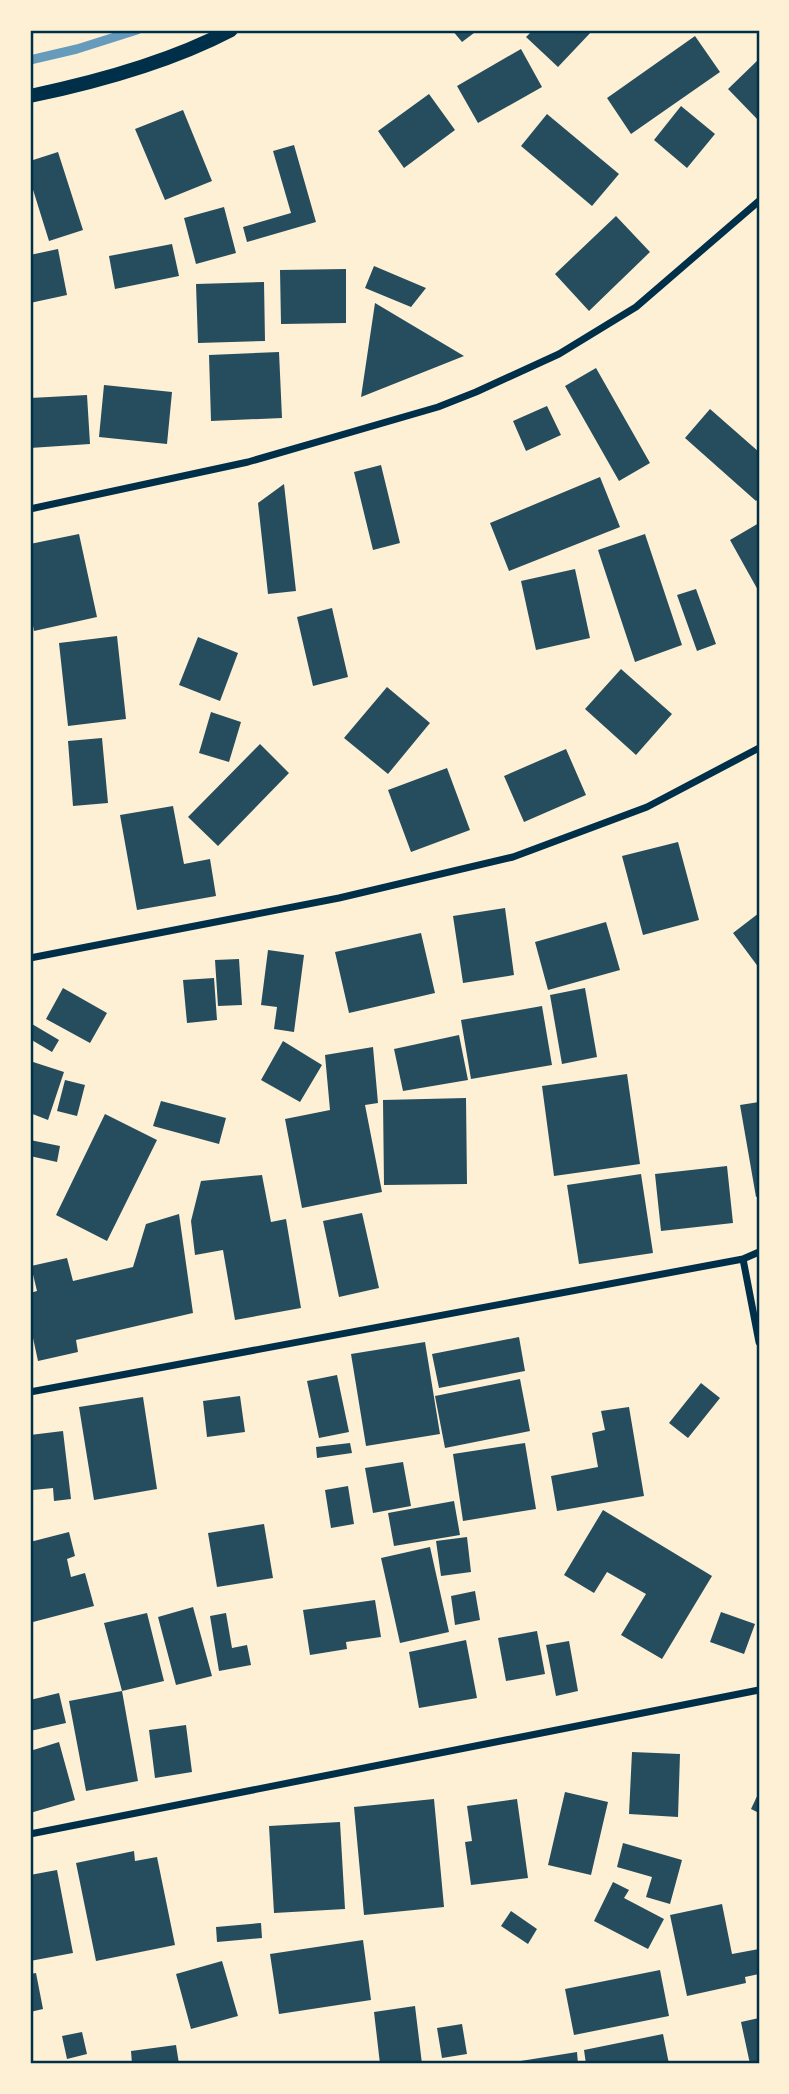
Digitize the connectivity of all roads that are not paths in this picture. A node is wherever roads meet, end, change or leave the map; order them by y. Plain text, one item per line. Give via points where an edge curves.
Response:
1 (231, 30) edge
2 (30, 96) edge
3 (759, 201) edge
4 (30, 509) edge
5 (759, 748) edge
6 (30, 958) edge
7 (759, 1252) edge
8 (743, 1258) junction
9 (759, 1342) edge
10 (30, 1392) edge
11 (759, 1690) edge
12 (30, 1835) edge

1 - 2 main road via 121,72
3 - 4 street via 636,307 559,354 438,407 248,461
5 - 6 street via 647,807 513,857 339,898
7 - 8 street
8 - 9 street
8 - 10 street
11 - 12 street

